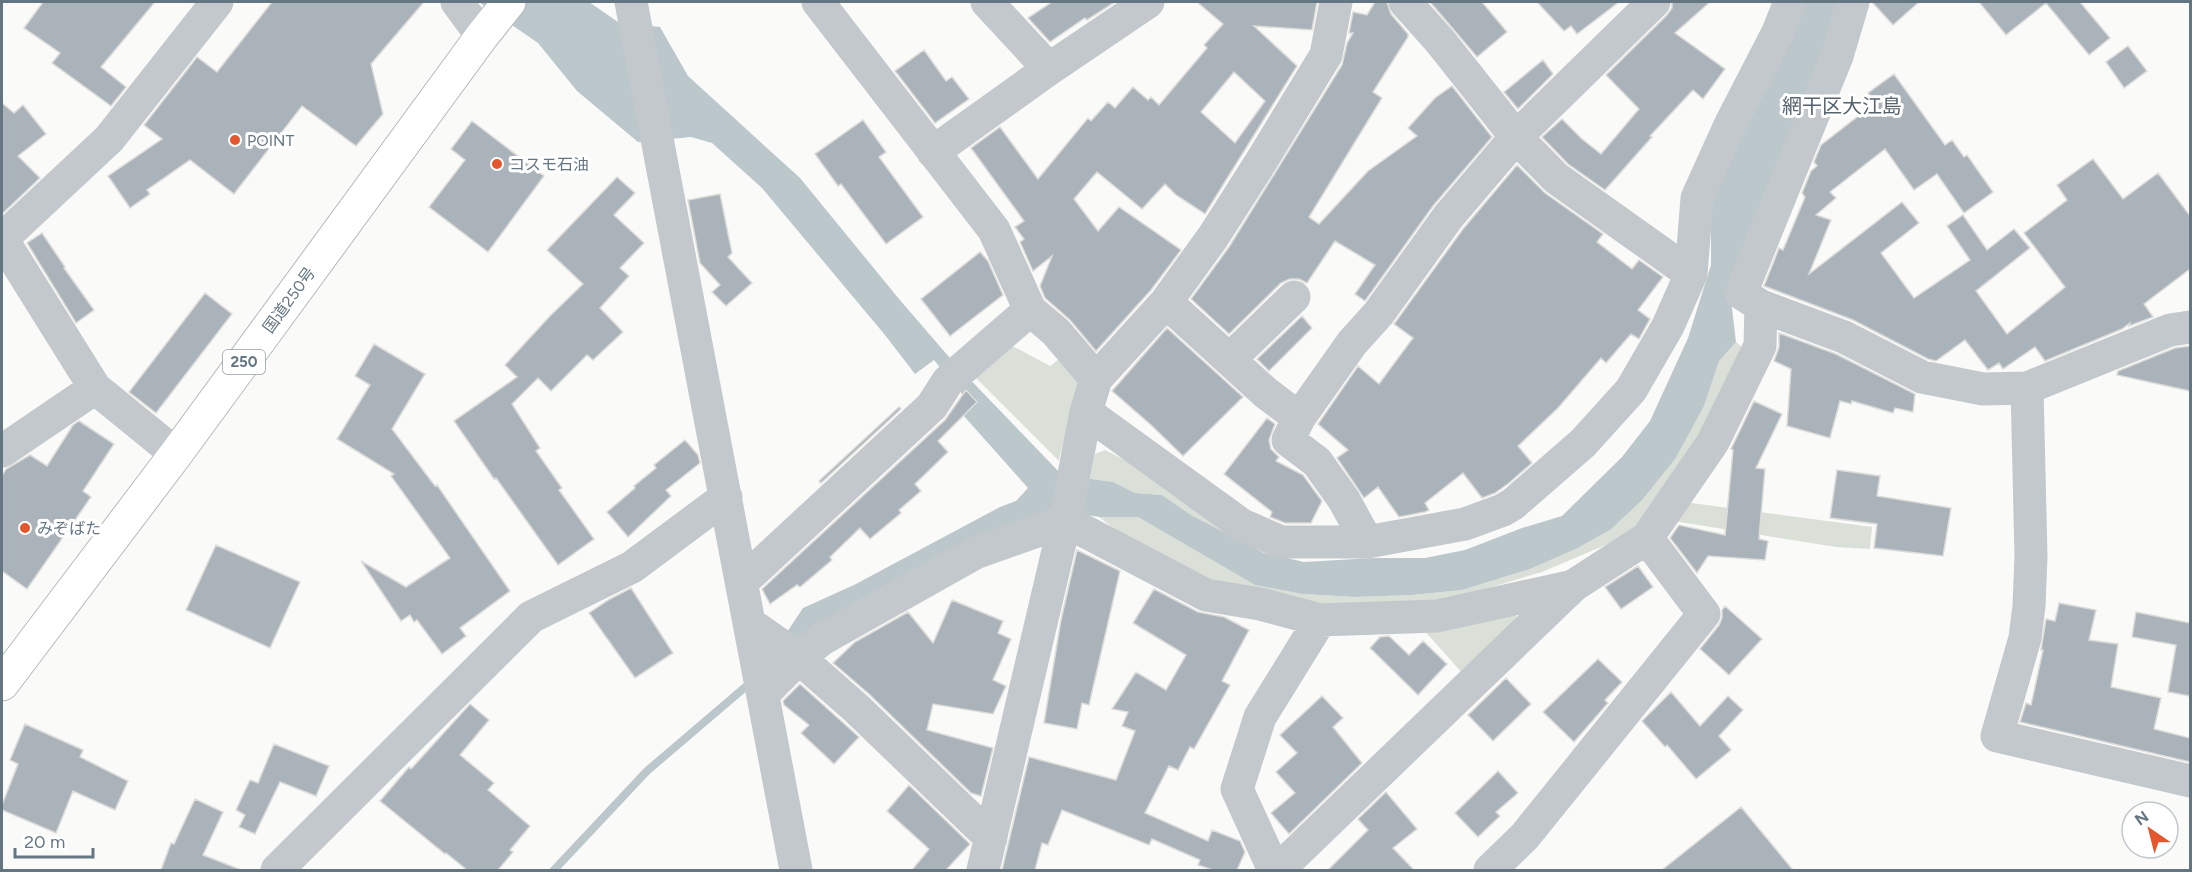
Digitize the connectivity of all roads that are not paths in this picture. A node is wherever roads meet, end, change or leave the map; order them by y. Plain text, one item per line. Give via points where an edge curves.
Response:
1 (217, 2) edge
2 (457, 2) edge
3 (510, 2) edge
4 (818, 2) edge
5 (987, 2) edge
6 (1148, 2) edge
7 (1336, 2) edge
8 (1405, 2) edge
9 (1654, 2) edge
10 (1790, 2) edge
11 (1853, 2) edge
12 (632, 9) edge
13 (482, 36) junction
14 (1049, 69) junction
15 (1516, 137) junction
16 (933, 152) junction
17 (2, 239) edge
18 (1691, 274) junction
19 (1294, 297) dead end
20 (1166, 302) junction
21 (1761, 306) junction
22 (1030, 310) junction
23 (2190, 327) edge
24 (1230, 359) junction
25 (1096, 379) junction
26 (95, 388) junction
27 (2027, 388) junction
28 (1086, 412) junction
29 (1299, 418) junction
30 (2, 452) edge
31 (176, 454) junction
32 (726, 497) junction
33 (1065, 521) junction
34 (1647, 538) junction
35 (1367, 542) junction
36 (742, 582) junction
37 (1573, 586) junction
38 (1320, 620) junction
39 (770, 643) junction
40 (2, 684) edge
41 (2190, 781) edge
42 (991, 838) junction
43 (277, 870) edge
44 (796, 870) edge
45 (983, 870) edge
46 (1276, 870) edge
47 (1490, 870) edge

1 - 17 street via 109,139
2 - 13 street
3 - 13 highway, 国道250号 / 250
4 - 16 street
5 - 14 street
6 - 14 street
7 - 20 street via 1326,55 1212,237
8 - 15 street
9 - 15 street
10 - 18 street via 1697,198
11 - 21 street via 1837,56 1741,293
12 - 32 street
13 - 31 highway, 国道250号 / 250
14 - 16 street
15 - 18 street via 1556,178
15 - 29 street via 1448,217
16 - 22 street via 994,230
17 - 26 street
18 - 35 street via 1668,326 1631,390 1583,443 1513,504 1465,524
19 - 24 street
20 - 24 street
20 - 25 street
21 - 27 street via 1844,337 1922,377 1983,389
21 - 34 street via 1760,346 1713,442
22 - 25 street via 1056,332
22 - 36 street via 956,374 932,406
23 - 27 street via 2170,330
24 - 29 street
25 - 28 street
26 - 30 street
26 - 31 street
27 - 41 street via 2029,606 2025,638 1997,736
28 - 33 street
28 - 35 street via 1242,525 1281,542
29 - 35 street via 1288,440 1317,462
31 - 40 highway, 国道250号 / 250
32 - 36 street
32 - 43 street via 633,567 531,617
33 - 38 street via 1206,596 1260,604
33 - 39 street via 975,553 822,639
33 - 42 street
34 - 37 street
34 - 47 street via 1704,614 1525,836
36 - 39 street
37 - 38 street via 1437,616
37 - 46 street
38 - 46 street via 1260,717 1237,789
39 - 42 street via 856,708
39 - 44 street via 763,694
42 - 45 street

